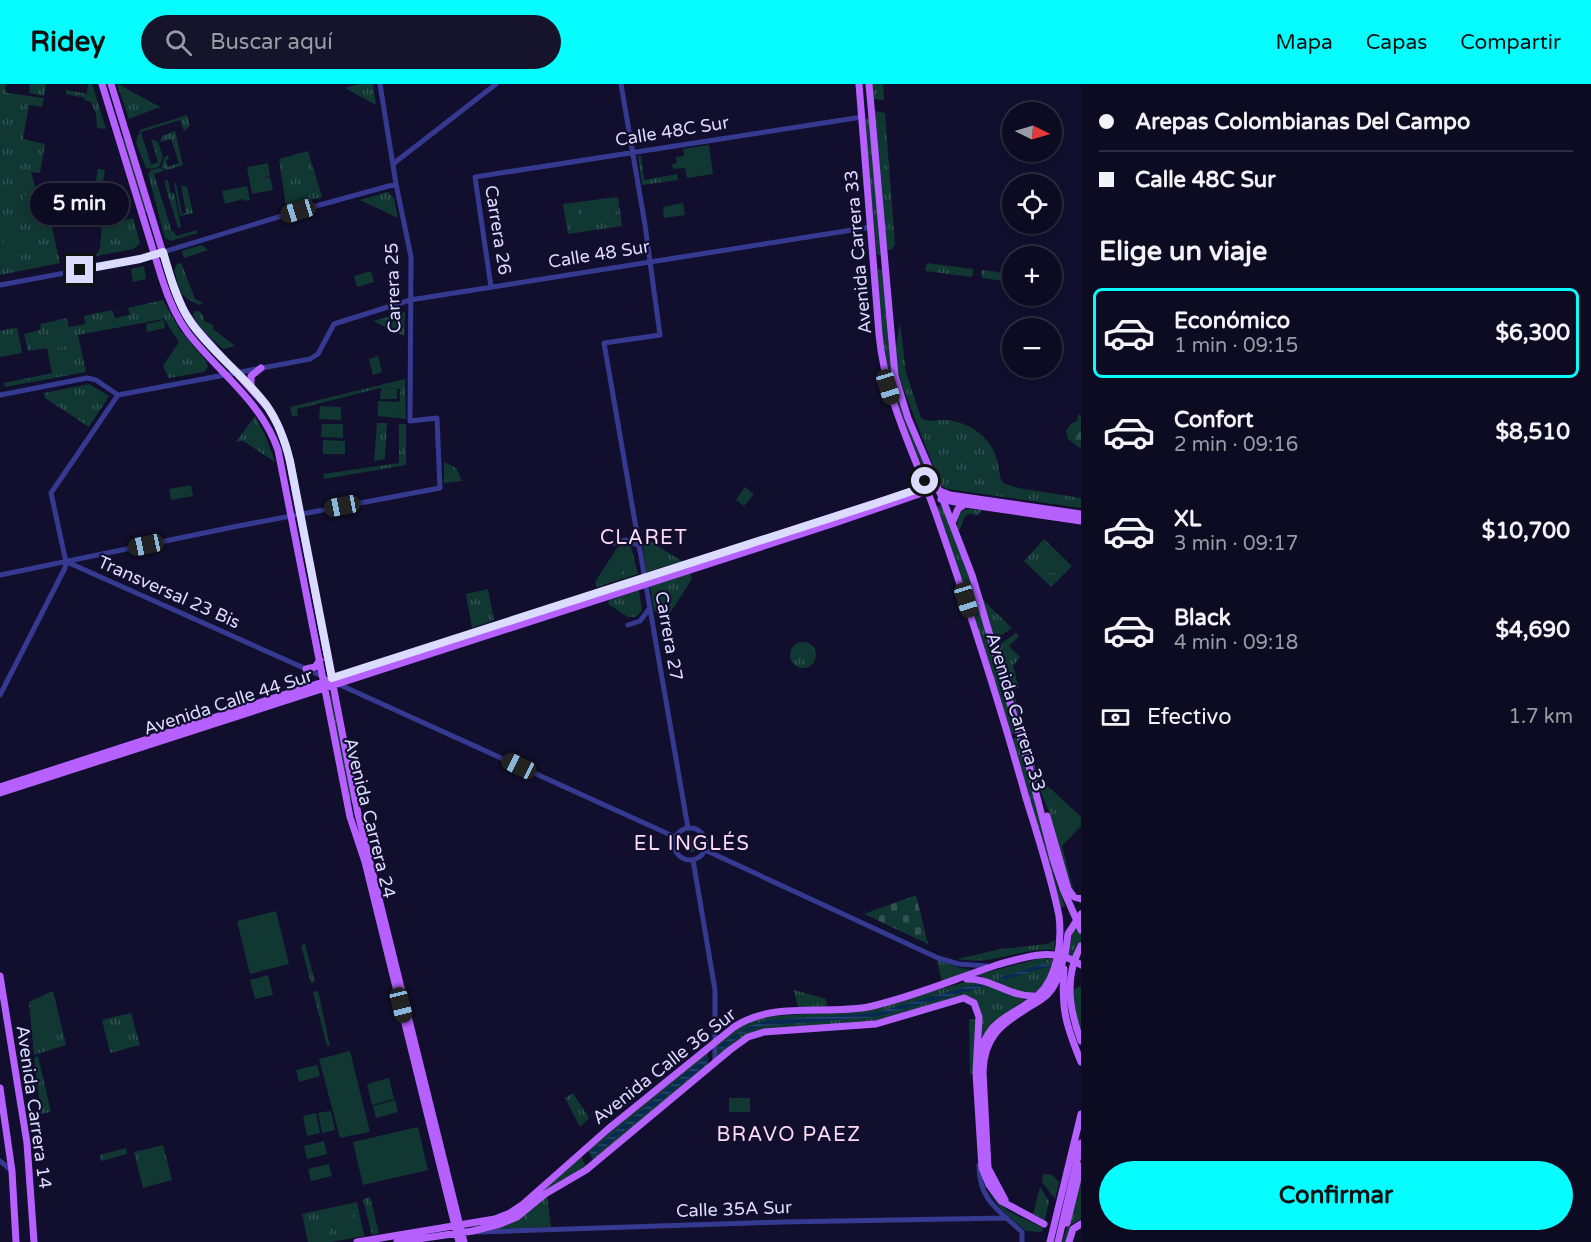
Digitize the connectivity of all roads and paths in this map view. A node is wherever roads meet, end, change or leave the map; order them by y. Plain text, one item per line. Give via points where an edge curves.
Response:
1 (102, 84) edge
2 (111, 84) edge
3 (380, 84) edge
4 (496, 84) edge
5 (621, 84) edge
6 (859, 84) edge
7 (869, 84) edge
8 (871, 108) junction
9 (862, 117) junction
10 (632, 153) junction
11 (393, 164) junction
12 (475, 177) joint
13 (396, 184) junction
14 (871, 227) junction
15 (163, 252) junction
16 (154, 255) junction
17 (650, 261) junction
18 (0, 285) edge
19 (491, 287) junction
20 (410, 300) junction
21 (261, 368) junction
22 (236, 373) junction
23 (226, 374) junction
24 (251, 388) junction
25 (0, 395) edge
26 (118, 395) junction
27 (928, 488) junction
28 (942, 496) junction
29 (965, 504) junction
30 (301, 514) junction
31 (1081, 514) edge
32 (292, 516) junction
33 (1081, 521) edge
34 (952, 524) junction
35 (614, 543) dead end
36 (638, 545) junction
37 (66, 562) junction
38 (0, 575) edge
39 (645, 581) junction
40 (649, 608) junction
41 (628, 625) dead end
42 (320, 660) junction
43 (306, 669) junction
44 (329, 681) junction
45 (0, 694) edge
46 (0, 786) edge
47 (1035, 789) junction
48 (0, 793) edge
49 (688, 828) junction
50 (675, 837) junction
51 (705, 850) junction
52 (693, 860) junction
53 (1081, 899) edge
54 (1081, 914) edge
55 (1081, 930) edge
56 (1081, 946) edge
57 (1065, 950) junction
58 (997, 965) junction
59 (1081, 965) edge
60 (0, 976) edge
61 (958, 980) junction
62 (1036, 996) junction
63 (1081, 1041) edge
64 (715, 1045) junction
65 (715, 1060) junction
66 (977, 1060) junction
67 (1081, 1062) edge
68 (0, 1088) edge
69 (1081, 1114) edge
70 (1081, 1143) edge
71 (980, 1152) junction
72 (0, 1161) edge
73 (1081, 1166) edge
74 (12, 1171) junction
75 (1012, 1207) junction
76 (1007, 1218) junction
77 (1044, 1224) dead end
78 (1081, 1224) edge
79 (458, 1229) junction
80 (1073, 1241) edge
81 (17, 1242) edge
82 (34, 1242) edge
83 (357, 1242) edge
84 (397, 1242) edge
85 (459, 1242) edge
86 (464, 1242) edge
87 (1022, 1242) edge
88 (1050, 1242) edge
89 (1059, 1242) edge

1 - 16 main road, Avenida Carrera 24
2 - 15 main road, Avenida Carrera 24
3 - 11 street, Carrera 25
4 - 11 street
5 - 10 street
6 - 9 main road, Avenida Carrera 33
7 - 8 main road, Avenida Carrera 33
8 - 9 main road
8 - 28 main road, Avenida Carrera 33 via 895,376
9 - 10 street, Calle 48C Sur
9 - 14 main road, Avenida Carrera 33
10 - 12 street, Calle 48C Sur
10 - 17 street
11 - 13 street, Carrera 25
12 - 19 street, Carrera 26
13 - 15 street
13 - 20 street, Carrera 25 via 411,257
14 - 17 street, Calle 48 Sur
14 - 27 main road, Avenida Carrera 33 via 885,375 905,438
15 - 16 street
15 - 22 main road, Avenida Carrera 24 via 186,315
16 - 18 street
16 - 23 main road, Avenida Carrera 24 via 179,319
17 - 19 street, Calle 48 Sur
17 - 36 street, Carrera 27 via 660,335 604,343
19 - 20 street, Calle 48 Sur
20 - 21 street, Calle 48 Sur via 334,324 317,356
20 - 30 street, Carrera 25 via 410,421 437,418 440,488
21 - 22 street
21 - 24 main road via 251,376
22 - 23 street
22 - 24 main road, Avenida Carrera 24
23 - 26 street
23 - 32 main road, Avenida Carrera 24 via 253,403 272,435
24 - 30 main road, Avenida Carrera 24 via 267,407 283,437
25 - 26 street via 87,378
26 - 37 street via 51,493
27 - 28 main road
27 - 39 main road, Avenida Calle 44 Sur
27 - 62 main road, Avenida Carrera 33 via 1005,725 1058,910 1060,929 1055,963 1048,982
28 - 29 main road
28 - 31 main road
28 - 34 main road, Avenida Carrera 33
29 - 33 main road
29 - 34 main road via 958,509
30 - 32 street
30 - 44 main road, Avenida Carrera 24
32 - 37 street
32 - 42 main road, Avenida Carrera 24
34 - 47 main road, Avenida Carrera 33 via 972,575
35 - 36 street via 626,540
36 - 39 street, Carrera 27
37 - 38 street
37 - 43 street, Transversal 23 Bis
37 - 45 street
39 - 40 street, Carrera 27
39 - 44 main road, Avenida Calle 44 Sur
40 - 41 street via 640,621
40 - 49 street, Carrera 27
42 - 43 main road
42 - 44 main road, Avenida Carrera 24
43 - 44 street, Transversal 23 Bis
44 - 46 main road, Avenida Calle 44 Sur
44 - 48 main road, Avenida Calle 44 Sur
44 - 50 street, Transversal 23 Bis
44 - 79 main road, Avenida Carrera 24 via 350,818 365,862
47 - 53 main road via 1068,889
47 - 55 main road, Avenida Carrera 33, bridge via 1053,859
49 - 50 street
49 - 51 street via 702,833
50 - 52 street via 676,853 685,860
51 - 52 street
51 - 58 street via 948,962
52 - 64 street via 715,990
54 - 57 main road via 1070,929
56 - 63 main road via 1071,972 1070,995
57 - 67 main road via 1063,1006
57 - 75 main road via 1058,979 1049,993 999,1029 986,1049 983,1072 988,1168 1001,1195
58 - 59 main road, Avenida Calle 36 Sur, bridge via 1045,954
58 - 61 main road, Avenida Calle 36 Sur
60 - 82 main road, Avenida Carrera 14 via 27,1143
61 - 62 main road via 985,981 1020,995
61 - 64 main road, Avenida Calle 36 Sur via 863,1008 763,1014 740,1022
62 - 66 main road via 993,1026
64 - 65 street
64 - 79 main road, Avenida Calle 36 Sur via 608,1129 518,1209
65 - 66 main road, Avenida Calle 36 Sur via 758,1033 869,1025 967,998 978,1013
65 - 79 main road, Avenida Calle 36 Sur via 579,1175 545,1194 522,1213 508,1221
66 - 71 main road
68 - 74 main road, Avenida Carrera 14
69 - 88 main road
70 - 89 main road
71 - 75 main road via 989,1185 1001,1201
71 - 76 street via 982,1189
72 - 74 street
73 - 89 main road
74 - 81 main road, Avenida Carrera 14
75 - 77 main road
76 - 79 street, Calle 35A Sur
76 - 87 street via 1022,1232
78 - 80 main road via 1073,1229
79 - 83 main road, Avenida Calle 36 Sur
79 - 84 main road, Avenida Calle 36 Sur
79 - 85 main road, Avenida Carrera 24
79 - 86 main road, Avenida Carrera 24

